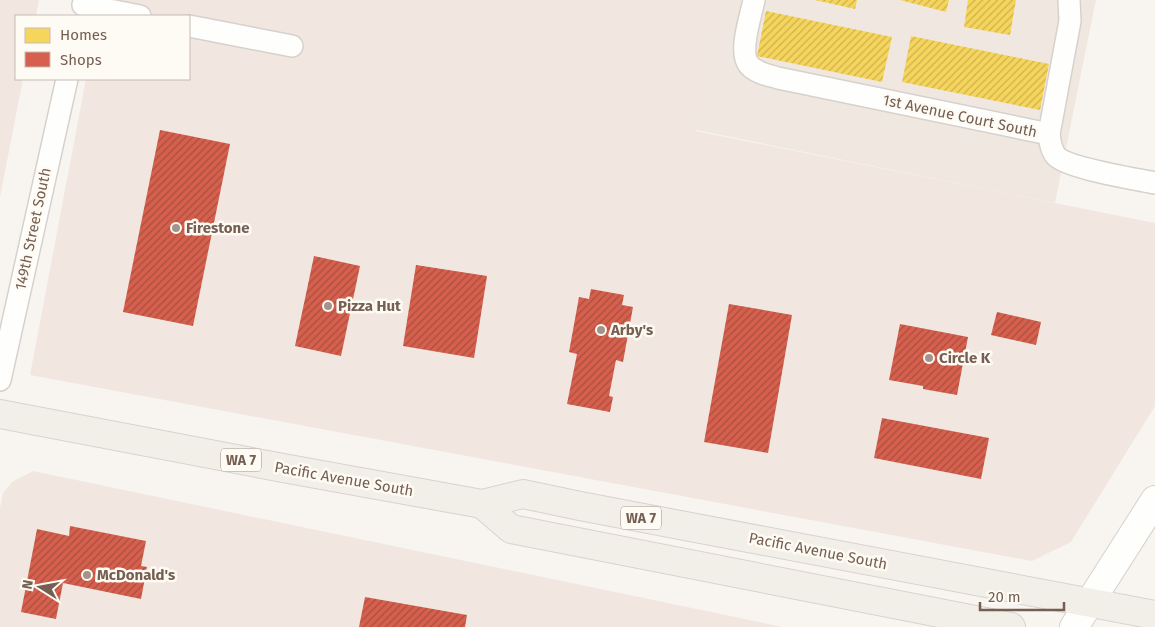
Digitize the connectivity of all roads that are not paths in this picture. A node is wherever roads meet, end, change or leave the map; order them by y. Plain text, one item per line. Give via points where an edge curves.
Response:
1 (754, 0) edge
2 (1068, 0) edge
3 (82, 7) edge
4 (134, 15) edge
5 (190, 26) edge
6 (292, 46) dead end
7 (66, 80) edge
8 (1049, 134) junction
9 (1155, 183) edge
10 (0, 380) edge
11 (0, 414) edge
12 (1155, 500) edge
13 (482, 504) junction
14 (1089, 603) junction
15 (1155, 615) edge
16 (1011, 627) edge
17 (1074, 627) edge

1 - 8 street, 1st Avenue Court South via 744,54 749,65 759,72
2 - 8 street via 1070,21
3 - 4 street
5 - 6 street
7 - 10 street, 149th Street South
8 - 9 street, 1st Avenue Court South via 1057,157 1070,164
11 - 13 main road, Pacific Avenue South / WA 7
12 - 14 main road
13 - 14 main road, Pacific Avenue South / WA 7 via 523,494
13 - 16 main road, WA 7 via 511,529
14 - 15 main road, Pacific Avenue South / WA 7
14 - 17 main road

